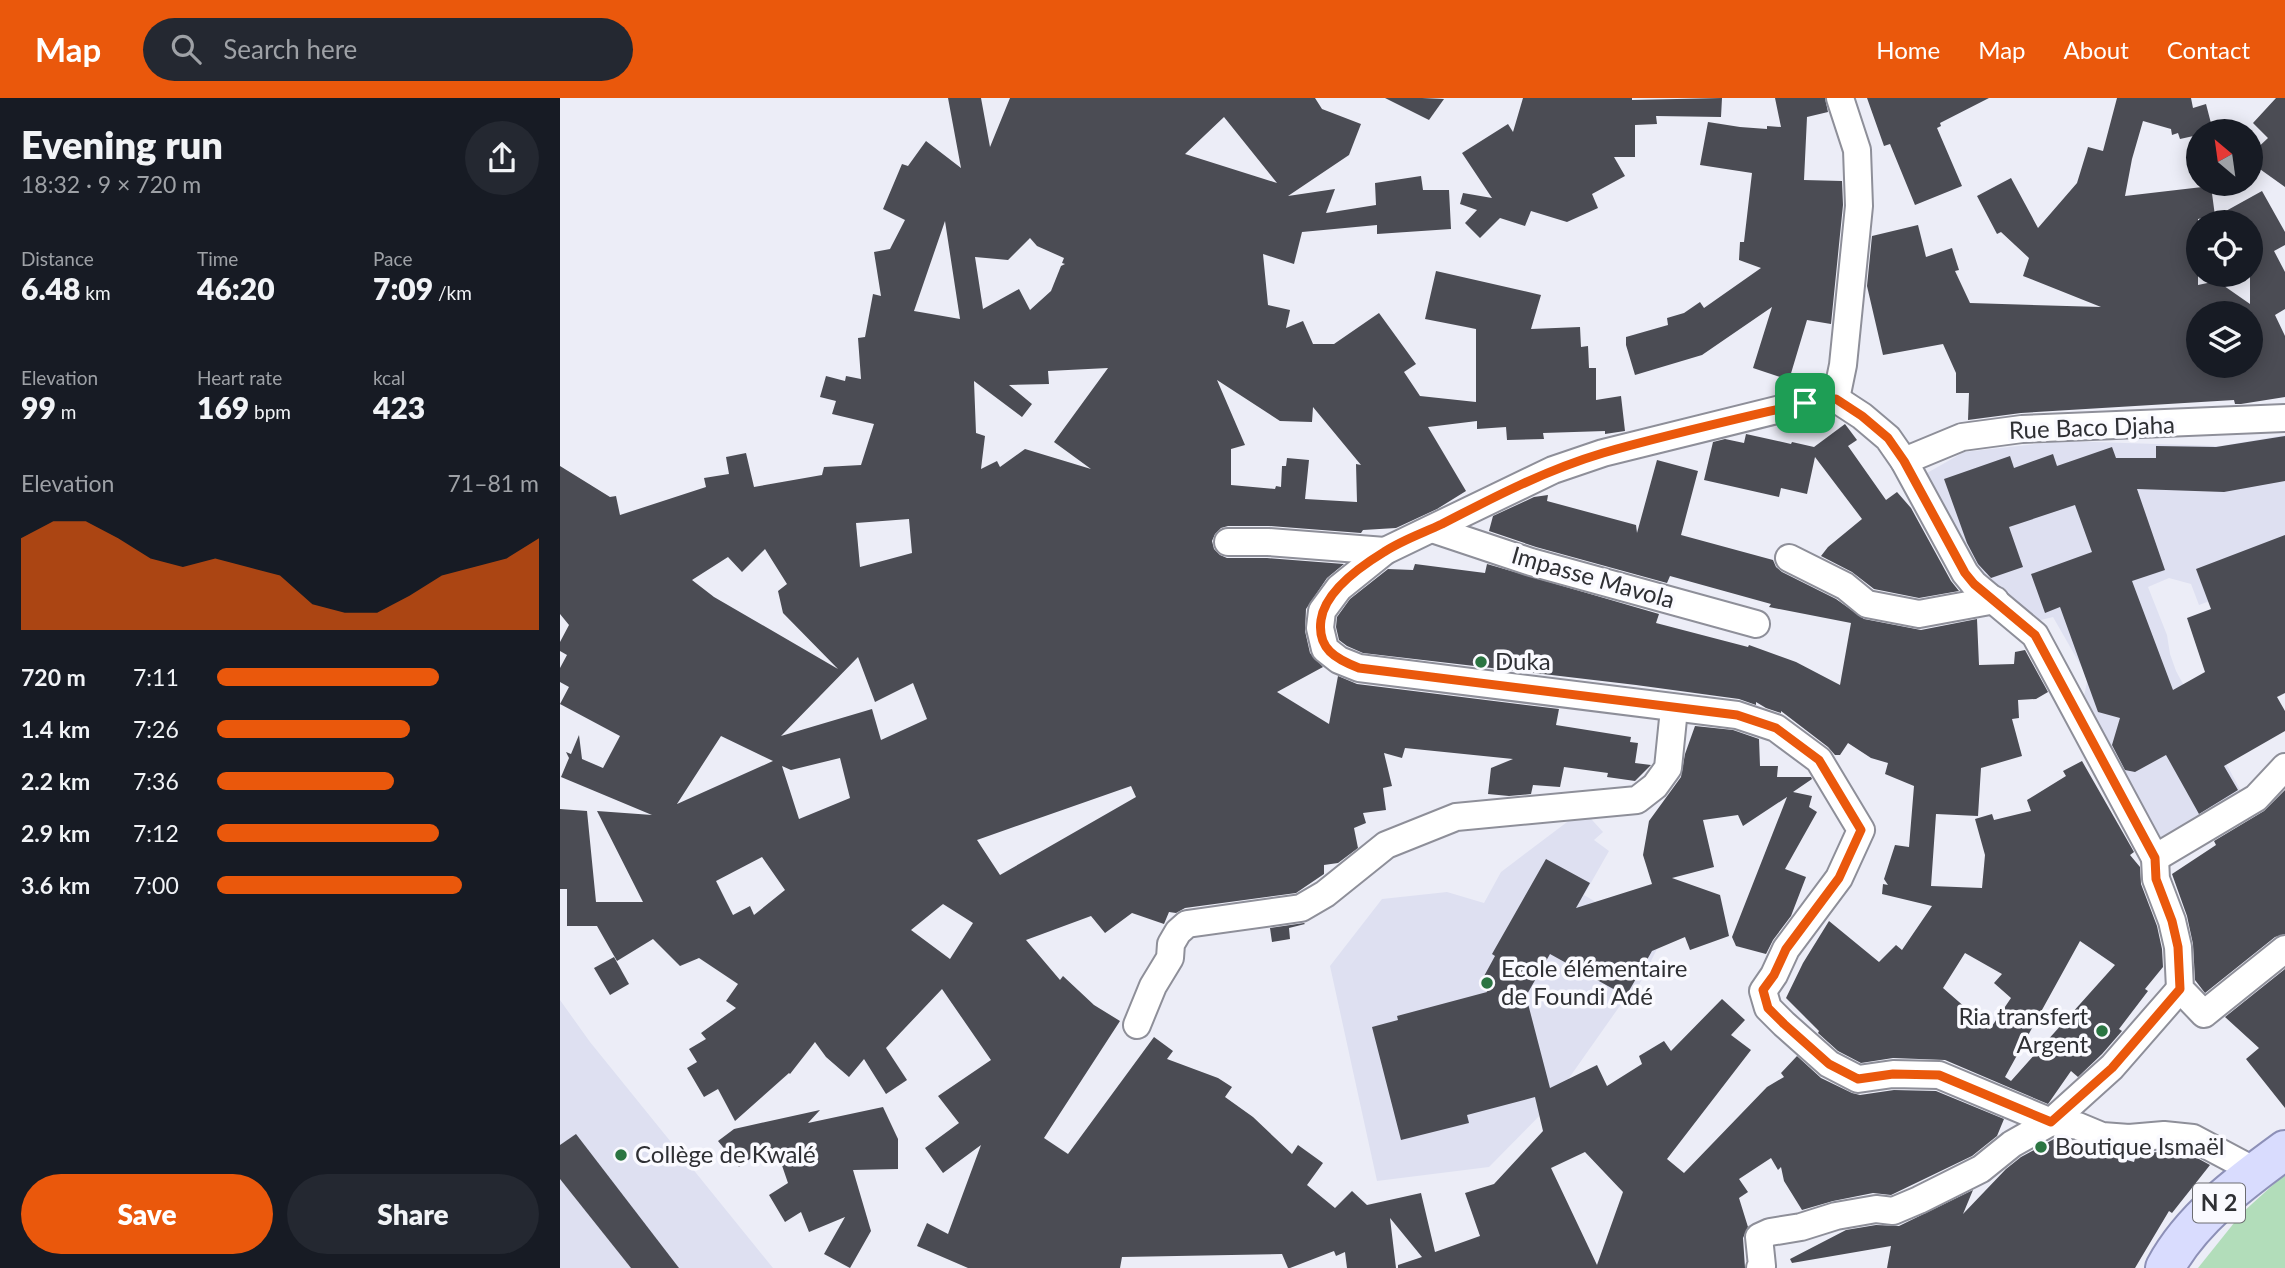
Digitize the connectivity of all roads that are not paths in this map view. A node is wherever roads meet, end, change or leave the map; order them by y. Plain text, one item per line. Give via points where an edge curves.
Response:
1 (1839, 98) edge
2 (1836, 399) junction
3 (2285, 418) edge
4 (1904, 461) junction
5 (1432, 528) junction
6 (1228, 542) dead end
7 (1385, 551) junction
8 (1789, 558) dead end
9 (1995, 600) junction
10 (1756, 624) dead end
11 (1674, 709) junction
12 (2285, 767) edge
13 (2155, 858) junction
14 (2285, 949) edge
15 (2180, 989) junction
16 (1137, 1025) dead end
17 (2051, 1122) junction
18 (2270, 1161) edge
19 (1760, 1268) edge
20 (2165, 1268) edge

1 - 2 street via 1857,150 1859,206
2 - 4 street via 1888,438
2 - 5 street via 1602,453 1526,482
3 - 4 street, Rue Baco Djaha via 2000,432 1962,437
4 - 9 street via 1965,573
5 - 7 street
5 - 10 street, Impasse Mavola via 1531,562
6 - 7 street
7 - 11 street via 1339,588 1322,611 1325,649 1339,660 1359,668
8 - 9 street via 1845,586 1867,604 1919,614
9 - 13 street via 2035,635
11 - 16 street via 1668,768 1637,800 1456,817 1386,845 1301,908 1187,924 1171,944 1170,958
11 - 17 street via 1737,715 1776,728 1819,760 1861,830 1839,878 1786,949 1763,990 1768,1008 1829,1064 1858,1079 1939,1075
12 - 13 street via 2256,798
13 - 15 street via 2156,879 2178,947
14 - 15 street via 2204,1014
15 - 17 street via 2112,1068
17 - 18 street via 2102,1136 2193,1138
17 - 19 street via 1981,1169 1919,1200 1893,1210 1876,1209 1770,1231 1759,1237
18 - 20 main road, N 2 via 2220,1202 2187,1236

